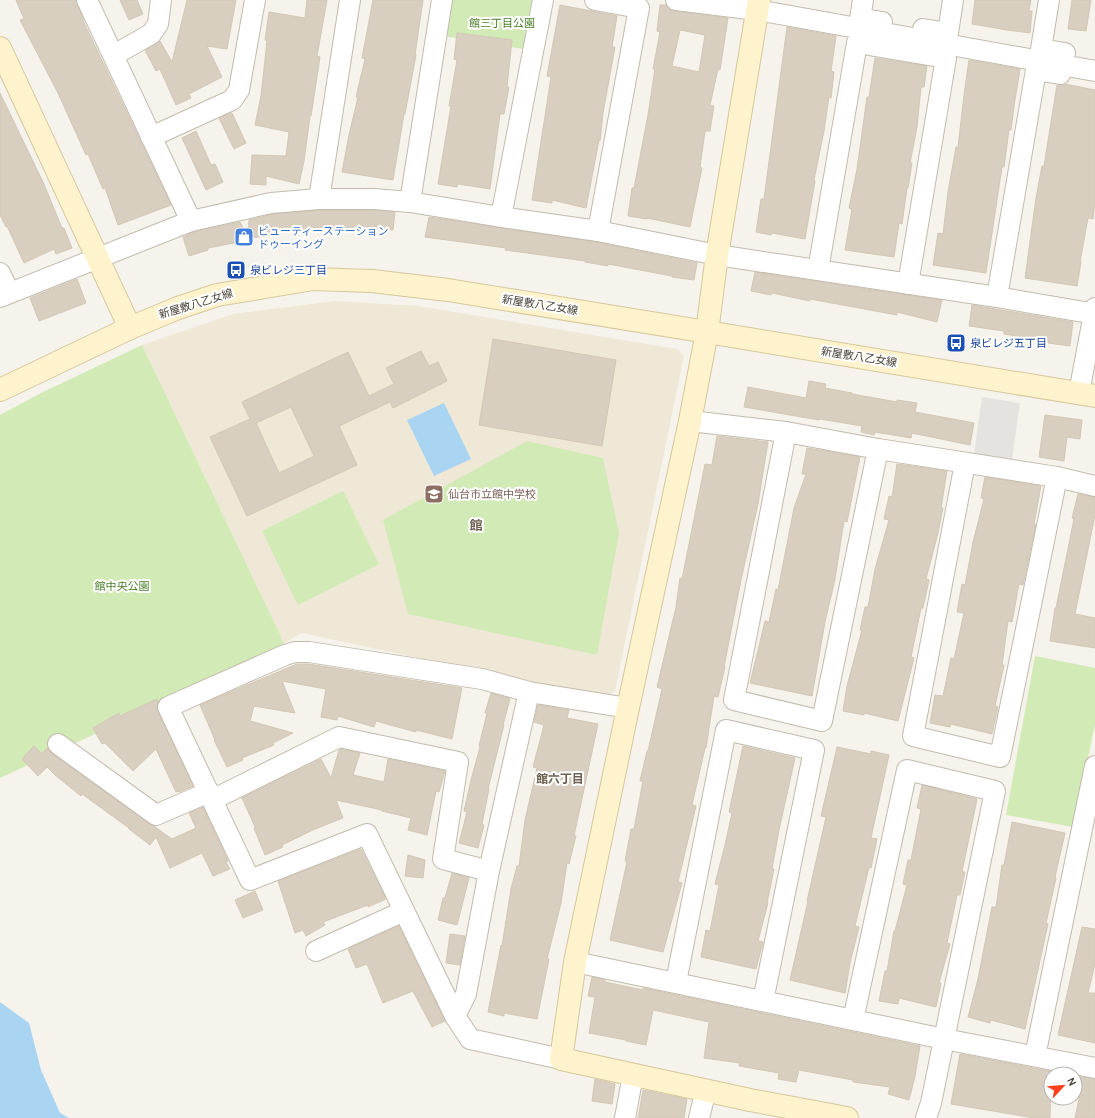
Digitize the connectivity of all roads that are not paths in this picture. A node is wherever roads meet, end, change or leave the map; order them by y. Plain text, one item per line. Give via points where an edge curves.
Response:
1 (87, 0) edge
2 (161, 0) edge
3 (255, 0) edge
4 (350, 0) edge
5 (442, 0) edge
6 (543, 0) edge
7 (595, 0) edge
8 (676, 0) edge
9 (863, 0) edge
10 (953, 0) edge
11 (1049, 0) edge
12 (758, 5) edge
13 (0, 48) edge
14 (114, 55) junction
15 (1095, 58) edge
16 (1095, 71) edge
17 (1095, 80) edge
18 (152, 137) junction
19 (319, 199) junction
20 (410, 202) junction
21 (501, 217) junction
22 (191, 221) junction
23 (598, 231) junction
24 (717, 255) junction
25 (98, 257) junction
26 (818, 270) junction
27 (0, 273) edge
28 (908, 284) junction
29 (5, 294) edge
30 (997, 297) junction
31 (1095, 312) edge
32 (130, 328) junction
33 (707, 332) junction
34 (0, 390) edge
35 (1087, 395) edge
36 (690, 422) junction
37 (786, 432) junction
38 (878, 449) junction
39 (965, 463) junction
40 (1057, 477) junction
41 (1095, 486) edge
42 (529, 692) junction
43 (628, 708) junction
44 (58, 744) dead end
45 (1095, 766) edge
46 (210, 796) junction
47 (490, 871) junction
48 (404, 911) junction
49 (316, 951) dead end
50 (575, 962) junction
51 (676, 982) junction
52 (762, 1001) junction
53 (455, 1016) junction
54 (853, 1020) junction
55 (944, 1038) junction
56 (1035, 1056) junction
57 (561, 1059) junction
58 (1095, 1068) edge
59 (633, 1075) junction
60 (706, 1090) junction
61 (778, 1112) edge
62 (625, 1118) edge
63 (700, 1118) edge
64 (848, 1118) edge
65 (926, 1118) edge

1 - 14 street
2 - 14 street via 158,24 151,34
3 - 18 street via 239,90 232,100
4 - 19 street
5 - 20 street
6 - 21 street
7 - 23 street via 639,8
8 - 12 street
9 - 10 street via 860,19 948,33
11 - 15 street via 1041,49
12 - 16 street
12 - 24 street
13 - 25 street
14 - 18 street
17 - 30 street via 1036,70
18 - 22 street
19 - 20 street
19 - 22 street via 271,203
20 - 21 street
21 - 23 street
22 - 25 street
23 - 24 street
24 - 26 street
24 - 33 street
25 - 29 street
25 - 32 street
26 - 28 street
26 - 28 street via 857,43 946,58
27 - 29 street
28 - 30 street
30 - 31 street
31 - 35 street
32 - 33 street, 新屋敷八乙女線 via 217,295 313,279 372,281 448,290
32 - 34 street, 新屋敷八乙女線
33 - 35 street, 新屋敷八乙女線
33 - 36 street
36 - 37 street
36 - 43 street
37 - 38 street
37 - 38 street via 734,700 822,721
38 - 39 street
39 - 40 street
39 - 40 street via 913,736 1000,757
40 - 41 street
42 - 43 street
42 - 46 street via 482,679 309,652 295,652 168,707
42 - 47 street
43 - 50 street
44 - 46 street via 156,815
45 - 56 street
46 - 47 street via 339,737 458,762 444,859
46 - 48 street via 250,880 367,834
47 - 53 street via 466,994
48 - 49 street
48 - 53 street
50 - 51 street
50 - 57 street
51 - 52 street
51 - 52 street via 726,730 814,750
52 - 54 street
53 - 57 street via 470,1039
54 - 55 street
54 - 55 street via 907,770 995,791
55 - 56 street
55 - 65 street
56 - 58 street
57 - 59 street
59 - 60 street
59 - 62 street
60 - 61 street
60 - 63 street
61 - 64 street

